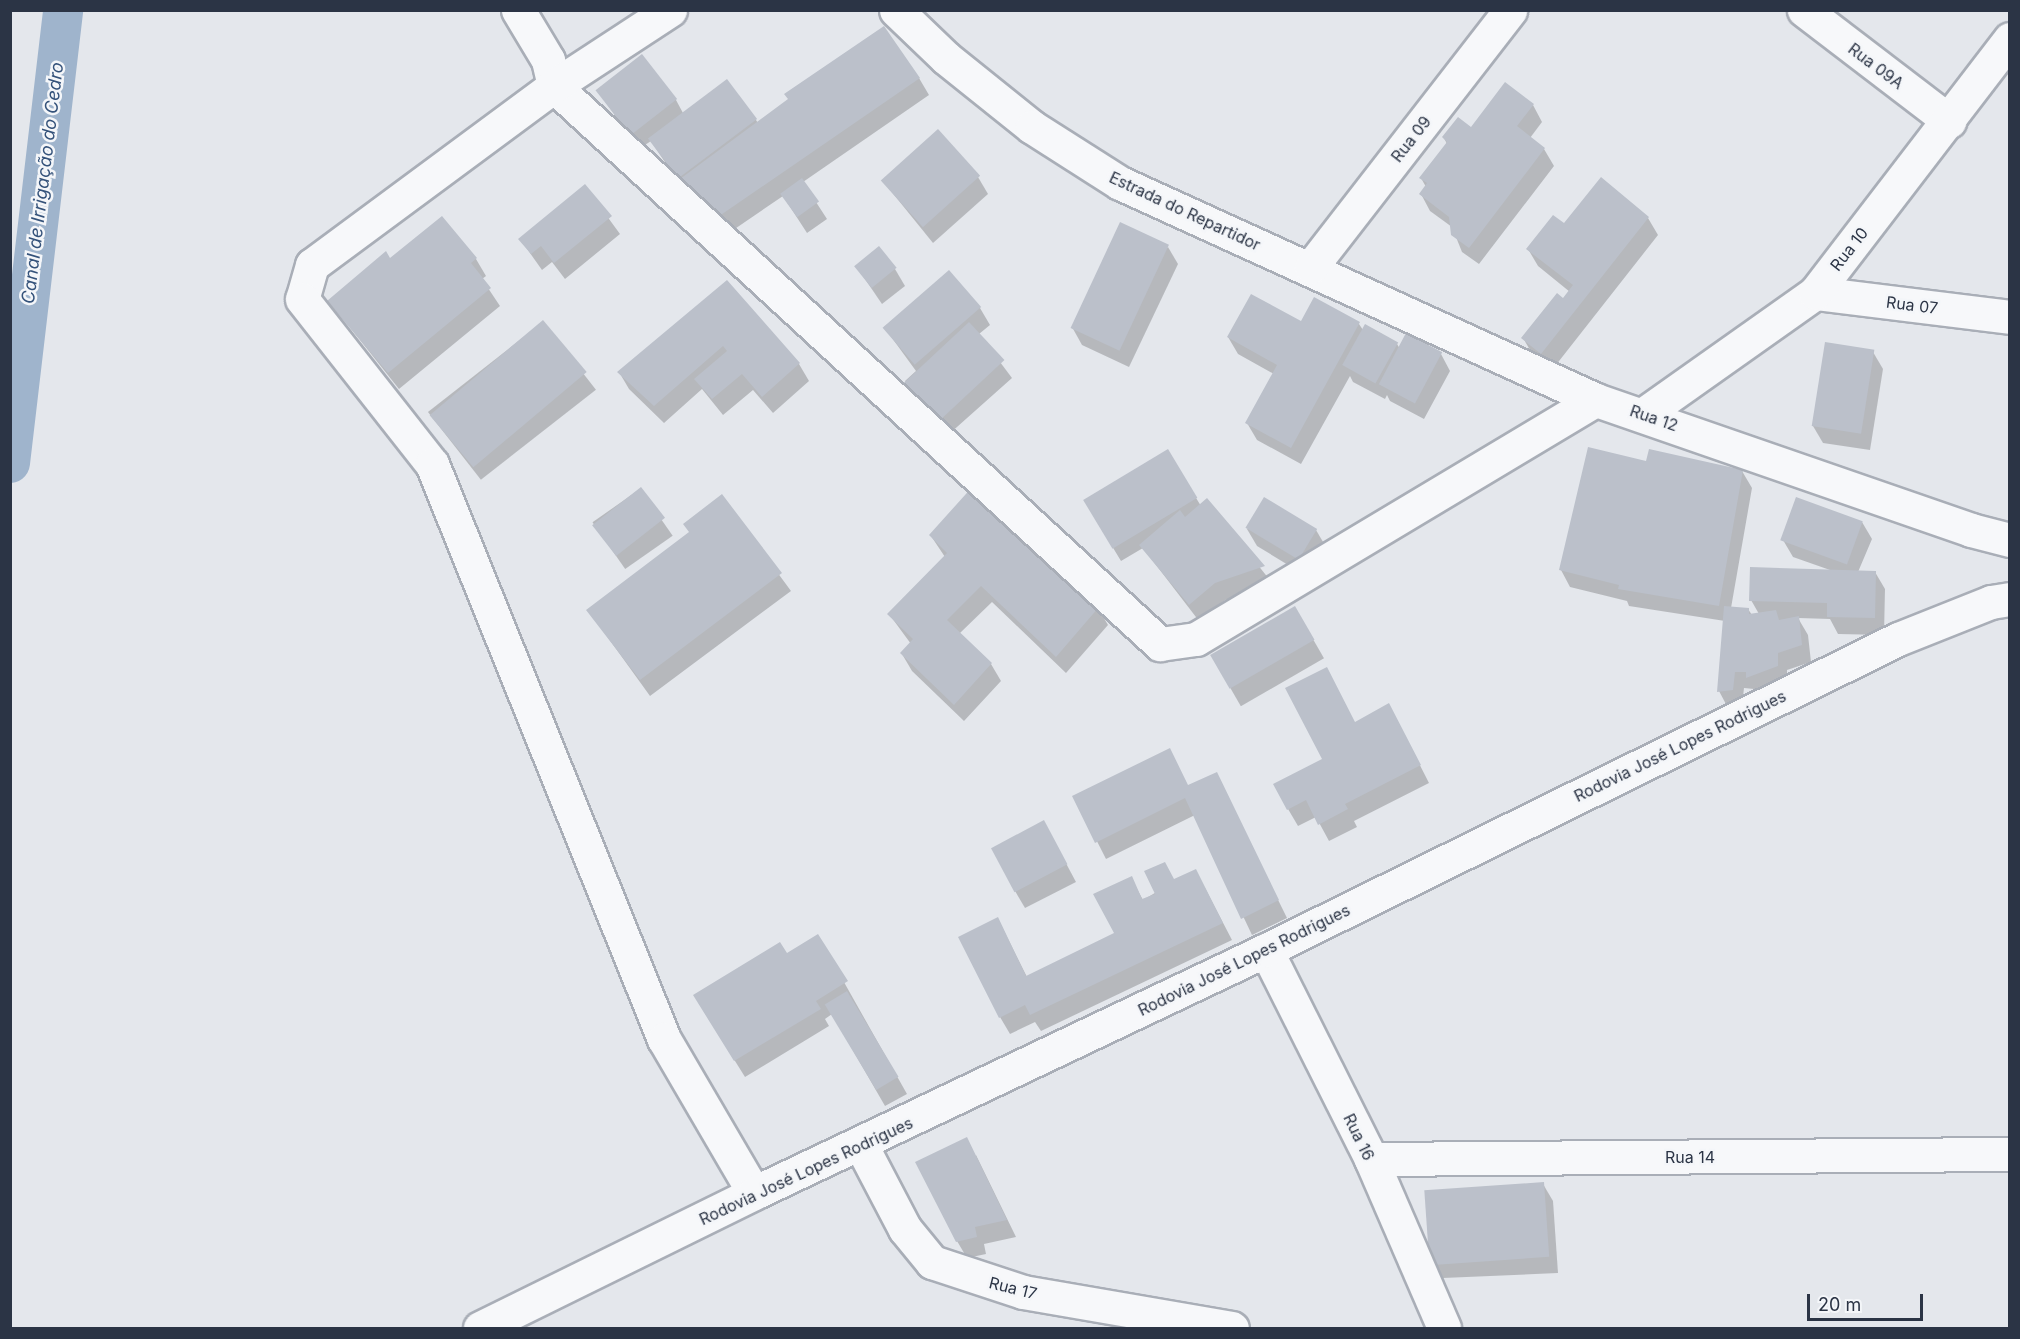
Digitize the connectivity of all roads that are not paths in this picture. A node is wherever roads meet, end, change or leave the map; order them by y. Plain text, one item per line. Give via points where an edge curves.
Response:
1 (518, 10) edge
2 (670, 10) edge
3 (897, 10) edge
4 (1510, 10) edge
5 (1804, 10) edge
6 (2010, 39) edge
7 (554, 86) junction
8 (1949, 121) junction
9 (1311, 267) junction
10 (1815, 293) junction
11 (2010, 317) edge
12 (1596, 400) junction
13 (1644, 414) junction
14 (2010, 540) edge
15 (2010, 599) edge
16 (1266, 950) junction
17 (861, 1145) junction
18 (2010, 1154) edge
19 (1371, 1159) junction
20 (754, 1193) junction
21 (480, 1329) edge
22 (1232, 1329) edge
23 (1444, 1329) edge

1 - 7 street via 548,60
2 - 7 street
3 - 9 street, Estrada do Repartidor via 946,58 1032,127 1120,183
4 - 9 street, Rua 09
5 - 8 street, Rua 09A
6 - 8 street, Rua 10
7 - 12 street via 1160,644 1196,639
7 - 20 street via 312,265 302,299 432,464 664,1039
8 - 10 street, Rua 10
9 - 12 street, Rua 12
10 - 11 street, Rua 07
10 - 13 street, Rua 10
12 - 13 street, Rua 12
13 - 14 street, Rua 12 via 1960,526
15 - 16 street, Rodovia José Lopes Rodrigues via 1991,602 1898,639
16 - 17 street, Rodovia José Lopes Rodrigues
16 - 19 street, Rua 16
17 - 20 street, Rodovia José Lopes Rodrigues
17 - 22 street, Rua 17 via 904,1229 932,1262 1023,1292
18 - 19 street, Rua 14
19 - 23 street, Rua 16
20 - 21 street, Rodovia José Lopes Rodrigues

